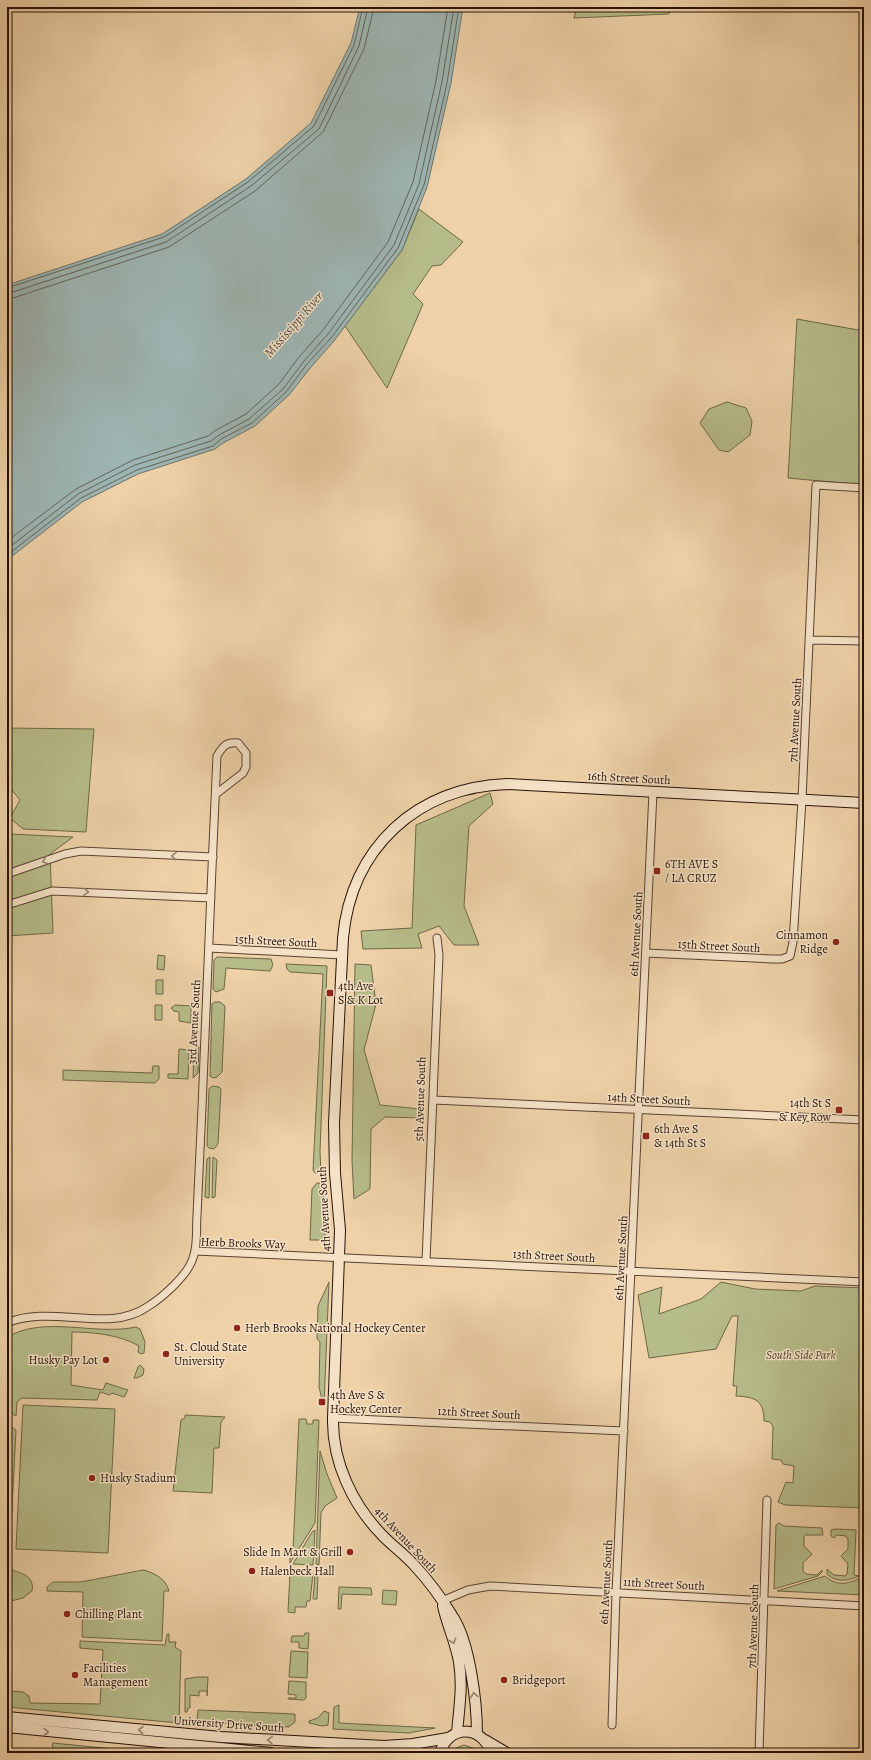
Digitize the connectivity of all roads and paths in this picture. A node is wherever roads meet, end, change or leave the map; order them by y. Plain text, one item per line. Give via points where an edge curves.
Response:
1 (864, 224) edge
2 (863, 242) edge
3 (864, 488) edge
4 (809, 640) junction
5 (864, 641) edge
6 (653, 792) junction
7 (216, 794) junction
8 (802, 800) junction
9 (864, 803) edge
10 (402, 821) joint
11 (213, 858) junction
12 (7, 874) edge
13 (211, 898) junction
14 (7, 905) edge
15 (437, 938) dead end
16 (209, 948) junction
17 (646, 953) junction
18 (342, 955) junction
19 (790, 956) joint
20 (433, 1100) junction
21 (638, 1110) junction
22 (864, 1120) edge
23 (195, 1251) junction
24 (340, 1258) junction
25 (426, 1261) junction
26 (631, 1271) junction
27 (864, 1282) edge
28 (7, 1323) edge
29 (333, 1418) junction
30 (624, 1431) junction
31 (767, 1500) dead end
32 (616, 1593) junction
33 (765, 1600) junction
34 (442, 1602) junction
35 (864, 1606) edge
36 (7, 1717) edge
37 (612, 1725) dead end
38 (7, 1728) edge
39 (453, 1735) junction
40 (481, 1737) junction
41 (270, 1753) edge
42 (440, 1753) edge
43 (491, 1753) edge
44 (507, 1753) edge
45 (759, 1753) edge

1 - 2 street
3 - 4 street, 7th Avenue South via 816,485
4 - 5 street
4 - 8 street, 7th Avenue South
6 - 8 street, 16th Street South
6 - 10 street, 16th Street South via 493,785 445,796 415,811
6 - 17 street, 6th Avenue South
7 - 7 street, 3rd Avenue South via 217,756 223,746 230,742 238,743 246,753 246,767 243,773
7 - 11 street, 3rd Avenue South
8 - 9 street, 16th Street South
8 - 19 street, 7th Avenue South via 794,942
10 - 18 street, 4th Avenue South via 366,863 356,884 346,915
11 -> 12 street via 81,851
11 - 13 street, 3rd Avenue South
14 -> 13 street via 52,891
13 - 16 street, 3rd Avenue South
15 - 20 street, 5th Avenue South via 439,955
16 - 18 street, 15th Street South
16 - 23 street, 3rd Avenue South
17 - 19 street, 15th Street South via 772,959
17 - 21 street, 6th Avenue South
18 - 24 street, 4th Avenue South via 334,1137
20 - 21 street, 14th Street South
20 - 25 street, 5th Avenue South
21 - 22 street, 14th Street South
21 - 26 street, 6th Avenue South
23 - 24 street, Herb Brooks Way
23 - 28 street, Herb Brooks Way via 192,1261 180,1278 153,1303 132,1316 110,1318 46,1315
24 - 25 street, 13th Street South
24 - 29 street, 4th Avenue South
25 - 26 street, 13th Street South
26 - 27 street, 13th Street South
26 - 30 street, 6th Avenue South
29 - 30 street, 12th Street South
29 - 34 street, 4th Avenue South via 337,1452 352,1494 374,1526 415,1566
30 - 32 street, 6th Avenue South
31 - 33 street, 7th Avenue South
32 - 33 street, 11th Street South
32 - 34 street, 11th Street South via 484,1586
32 - 37 street, 6th Avenue South
33 - 35 street, 11th Street South
33 - 45 street, 7th Avenue South
34 -> 39 street via 456,1649 460,1673 461,1696
40 -> 34 street via 463,1638 454,1617
39 -> 36 street, University Drive South via 400,1745 352,1744 220,1737
38 -> 41 street, University Drive South
39 - 40 street, University Drive South via 464,1732
39 - 42 street via 443,1744
40 - 43 street
40 - 44 street

